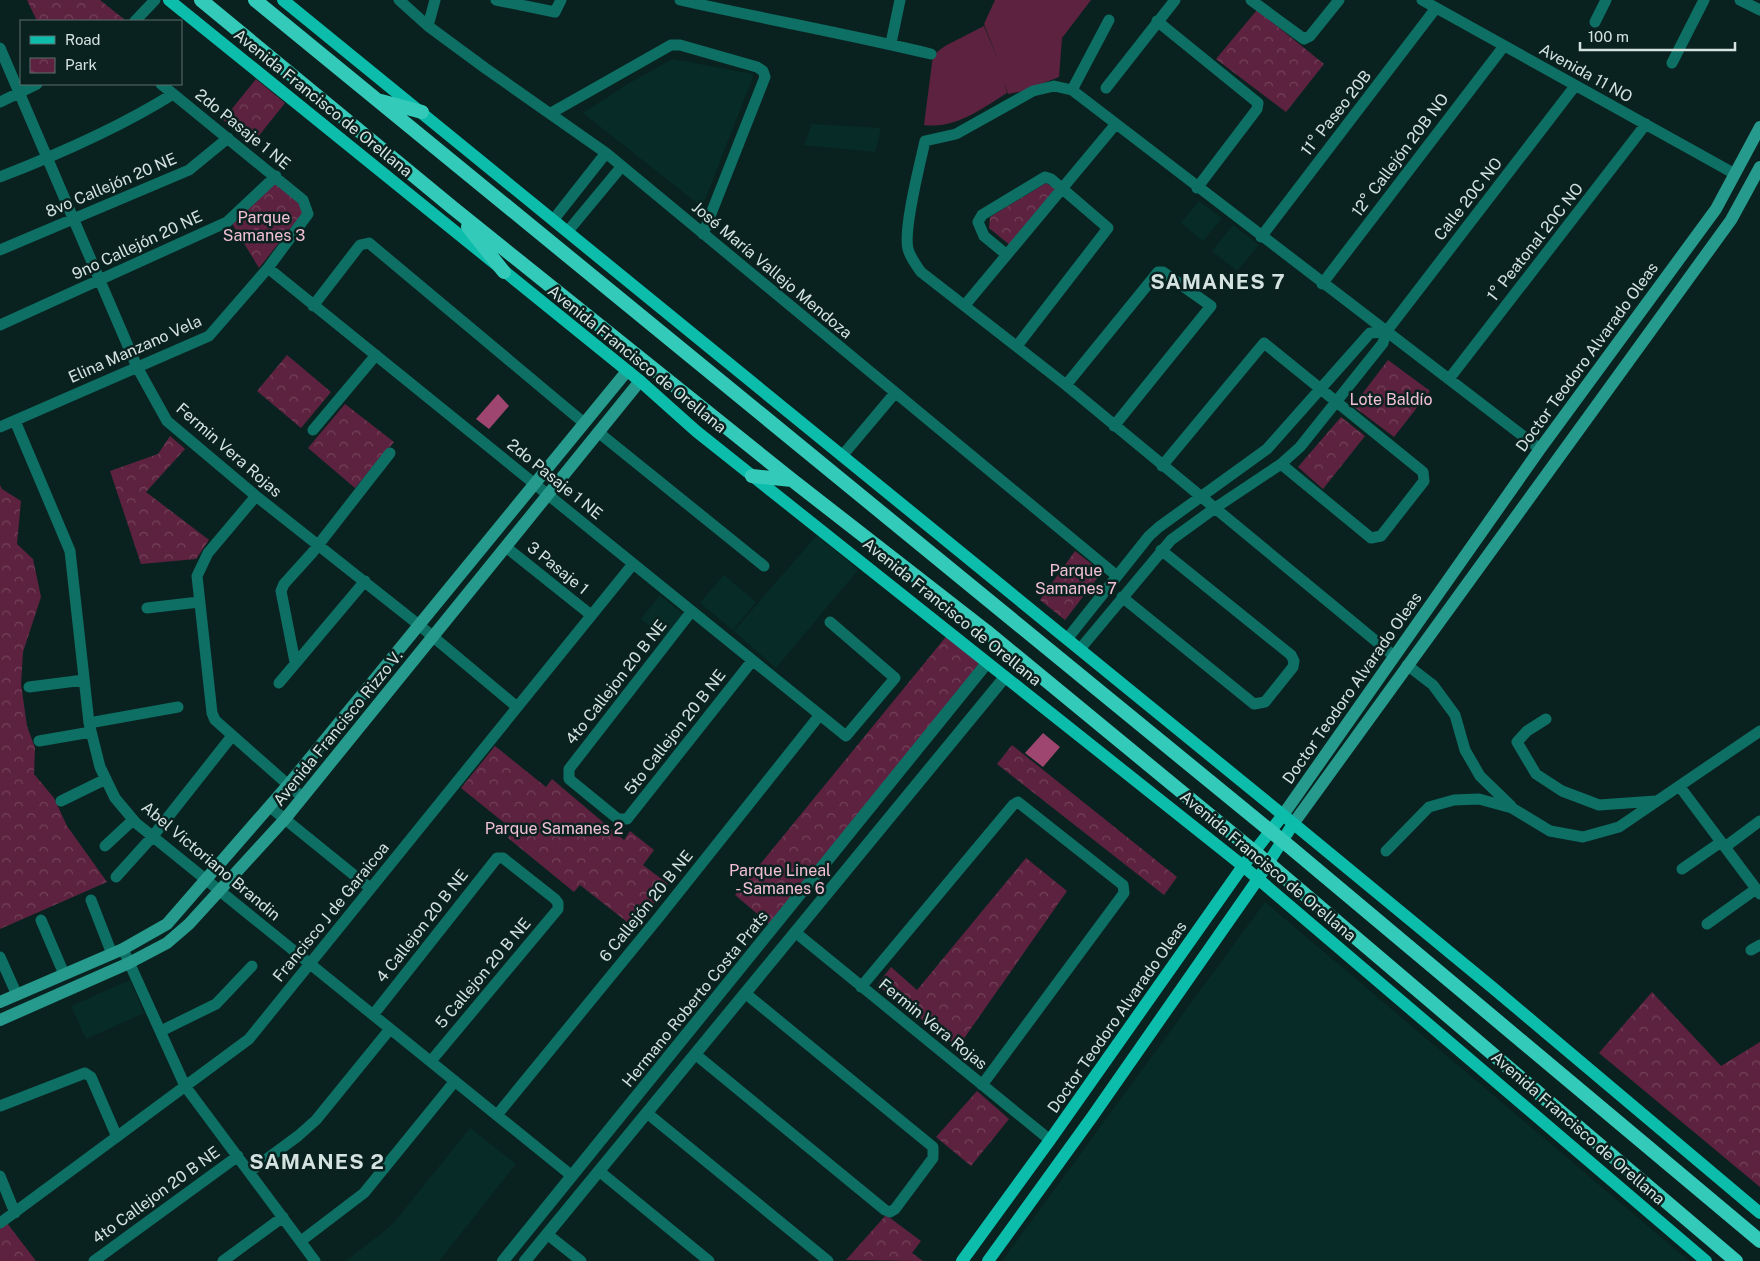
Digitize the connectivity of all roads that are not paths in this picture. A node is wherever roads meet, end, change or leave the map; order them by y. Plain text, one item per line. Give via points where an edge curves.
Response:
1 (155, 0) edge
2 (169, 0) edge
3 (201, 0) edge
4 (255, 0) edge
5 (283, 0) edge
6 (399, 0) edge
7 (435, 0) edge
8 (496, 0) edge
9 (562, 0) edge
10 (680, 0) edge
11 (900, 0) edge
12 (1175, 0) edge
13 (1251, 0) edge
14 (1339, 0) edge
15 (1422, 0) edge
16 (1606, 0) edge
17 (1704, 0) edge
18 (1740, 0) edge
19 (1436, 8) junction
20 (1760, 10) edge
21 (136, 20) edge
22 (1110, 20) dead end
23 (1157, 21) junction
24 (1596, 22) dead end
25 (428, 26) junction
26 (891, 43) junction
27 (1504, 46) junction
28 (0, 48) edge
29 (931, 54) dead end
30 (1672, 63) dead end
31 (35, 85) edge
32 (162, 85) edge
33 (1575, 86) junction
34 (1106, 88) dead end
35 (1072, 90) junction
36 (20, 93) junction
37 (173, 94) junction
38 (376, 100) junction
39 (0, 102) edge
40 (422, 112) junction
41 (551, 113) junction
42 (1646, 124) junction
43 (1115, 125) junction
44 (1760, 127) edge
45 (228, 138) junction
46 (606, 153) junction
47 (48, 158) junction
48 (622, 166) junction
49 (1760, 168) edge
50 (1735, 174) junction
51 (276, 176) junction
52 (0, 177) edge
53 (1061, 188) junction
54 (1197, 188) junction
55 (303, 200) joint
56 (453, 208) junction
57 (74, 218) junction
58 (554, 219) junction
59 (568, 231) junction
60 (703, 234) junction
61 (1261, 237) junction
62 (0, 250) edge
63 (1007, 255) junction
64 (268, 268) junction
65 (504, 272) junction
66 (102, 281) junction
67 (1322, 284) junction
68 (965, 305) junction
69 (313, 306) junction
70 (0, 325) edge
71 (1386, 332) junction
72 (1017, 346) junction
73 (376, 355) junction
74 (137, 367) junction
75 (626, 372) junction
76 (1449, 379) junction
77 (640, 382) junction
78 (1066, 385) junction
79 (1320, 388) junction
80 (895, 392) junction
81 (1337, 400) junction
82 (15, 420) junction
83 (584, 423) junction
84 (1114, 426) junction
85 (0, 427) edge
86 (313, 430) dead end
87 (598, 432) junction
88 (1540, 449) junction
89 (390, 453) dead end
90 (842, 456) junction
91 (1281, 464) junction
92 (1162, 466) junction
93 (752, 476) junction
94 (792, 480) junction
95 (535, 483) junction
96 (548, 494) junction
97 (256, 496) junction
98 (1201, 496) junction
99 (1215, 508) junction
100 (318, 546) junction
101 (506, 547) junction
102 (1161, 550) junction
103 (633, 564) junction
104 (764, 566) dead end
105 (1117, 576) junction
106 (365, 582) junction
107 (1122, 597) junction
108 (199, 602) junction
109 (147, 608) dead end
110 (691, 612) junction
111 (591, 615) junction
112 (830, 622) dead end
113 (419, 625) junction
114 (433, 637) junction
115 (1067, 638) junction
116 (1080, 649) junction
117 (1394, 656) junction
118 (752, 661) junction
119 (295, 662) junction
120 (987, 663) junction
121 (1407, 665) junction
122 (1005, 677) junction
123 (84, 680) junction
124 (279, 683) dead end
125 (29, 687) dead end
126 (178, 707) dead end
127 (517, 707) junction
128 (819, 716) junction
129 (1546, 719) dead end
130 (90, 728) junction
131 (1760, 731) edge
132 (232, 736) junction
133 (39, 741) dead end
134 (106, 779) junction
135 (288, 785) junction
136 (1680, 787) junction
137 (302, 798) junction
138 (61, 801) dead end
139 (1658, 801) junction
140 (270, 806) junction
141 (1512, 808) junction
142 (1283, 815) junction
143 (285, 819) junction
144 (133, 820) junction
145 (622, 820) joint
146 (1760, 822) edge
147 (1293, 824) junction
148 (854, 829) junction
149 (1270, 831) junction
150 (152, 836) junction
151 (870, 842) junction
152 (1282, 842) junction
153 (1723, 844) junction
154 (105, 846) dead end
155 (1386, 851) dead end
156 (1254, 853) junction
157 (497, 858) joint
158 (1268, 864) junction
159 (1244, 866) junction
160 (1682, 869) dead end
161 (116, 877) dead end
162 (1258, 879) junction
163 (207, 880) junction
164 (370, 888) junction
165 (219, 889) junction
166 (1758, 891) edge
167 (91, 900) dead end
168 (41, 920) dead end
169 (1707, 924) dead end
170 (795, 932) junction
171 (118, 952) junction
172 (0, 958) edge
173 (130, 964) junction
174 (310, 964) junction
175 (252, 966) dead end
176 (64, 974) junction
177 (861, 987) junction
178 (745, 994) junction
179 (17, 995) junction
180 (0, 1002) edge
181 (374, 1015) junction
182 (0, 1020) edge
183 (390, 1029) junction
184 (161, 1031) junction
185 (695, 1054) junction
186 (431, 1062) junction
187 (659, 1070) junction
188 (455, 1081) junction
189 (672, 1081) junction
190 (982, 1085) junction
191 (186, 1086) junction
192 (0, 1106) edge
193 (647, 1113) junction
194 (497, 1115) junction
195 (117, 1137) junction
196 (1050, 1140) junction
197 (238, 1156) junction
198 (599, 1171) junction
199 (249, 1172) junction
200 (0, 1176) edge
201 (572, 1176) junction
202 (15, 1213) junction
203 (1760, 1213) edge
204 (283, 1217) junction
205 (0, 1224) edge
206 (547, 1234) junction
207 (300, 1241) junction
208 (1760, 1241) edge
209 (94, 1261) edge
210 (223, 1261) edge
211 (315, 1261) edge
212 (503, 1261) edge
213 (525, 1261) edge
214 (581, 1261) edge
215 (709, 1261) edge
216 (828, 1261) edge
217 (962, 1261) edge
218 (988, 1261) edge
219 (1706, 1261) edge
220 (1736, 1261) edge

1 - 21 street
2 - 65 main road, Avenida Francisco de Orellana
3 - 56 highway, Avenida Francisco de Orellana
4 - 38 highway, Avenida Francisco de Orellana
5 - 40 main road
6 - 25 street, José María Vallejo Mendoza
7 - 25 street
8 - 9 street via 554,12
10 - 26 street
11 - 26 street
12 - 23 street
13 - 14 street via 1304,39
15 - 19 street, Avenida 11 NO
16 - 24 street
17 - 30 street
18 - 20 street
19 - 27 street, Avenida 11 NO
19 - 61 street, 11° Paseo 20B
22 - 35 street
23 - 34 street
23 - 54 street via 1258,103 1257,109
25 - 41 street, José María Vallejo Mendoza
26 - 29 street
27 - 33 street, Avenida 11 NO
27 - 67 street, 12° Callejón 20B NO
28 - 36 street, Fermin Vera Rojas
31 - 36 street
32 - 37 street, 2do Pasaje 1 NE
33 - 42 street, Avenida 11 NO
33 - 71 street, Calle 20C NO
35 - 43 street
35 - 68 street via 1054,86 1033,92 956,134 925,141 908,230 908,248 921,272
36 - 39 street
36 - 47 street, Fermin Vera Rojas
37 - 45 street, 2do Pasaje 1 NE
37 - 47 street via 146,111
38 - 40 highway
38 - 149 highway, Avenida Francisco de Orellana
40 - 58 main road
41 - 46 street, José María Vallejo Mendoza
41 - 60 street via 671,45 758,67 765,77
42 - 50 street, Avenida 11 NO
42 - 76 street, 1° Peatonal 20C NO
43 - 53 street
43 - 54 street
44 - 50 main road, Doctor Teodoro Alvarado Oleas
45 - 51 street, 2do Pasaje 1 NE
45 - 57 street, 8vo Callejón 20 NE via 189,170
46 - 48 street, José María Vallejo Mendoza
46 - 58 street
47 - 52 street
47 - 57 street, Fermin Vera Rojas
48 - 59 street
48 - 60 street, José María Vallejo Mendoza
49 - 121 main road, Doctor Teodoro Alvarado Oleas via 1731,220
50 - 88 main road, Doctor Teodoro Alvarado Oleas via 1716,209
51 - 55 street, 2do Pasaje 1 NE
51 - 66 street, 9no Callejón 20 NE via 227,222
53 - 63 street
53 - 63 street via 1045,177 982,215 978,222 980,229
53 - 72 street via 1108,228
54 - 61 street
55 - 64 street, Elina Manzano Vela via 308,214
56 - 65 highway
56 - 94 highway, Avenida Francisco de Orellana
57 - 62 street, 8vo Callejón 20 NE
57 - 66 street, Fermin Vera Rojas
58 - 59 main road
59 - 90 main road
60 - 80 street, José María Vallejo Mendoza
61 - 67 street
63 - 68 street
64 - 69 street, 2do Pasaje 1 NE
64 - 74 street, Elina Manzano Vela via 210,336
65 - 75 main road, Avenida Francisco de Orellana
66 - 70 street, 9no Callejón 20 NE
66 - 74 street, Fermin Vera Rojas
67 - 71 street
68 - 72 street
69 - 73 street, 2do Pasaje 1 NE
69 - 83 street via 360,245 369,243
71 - 76 street
71 - 79 street via 1370,333
71 - 81 street via 1383,343
72 - 78 street
73 - 86 street
73 - 95 street, 2do Pasaje 1 NE
74 - 82 street, Elina Manzano Vela
74 - 97 street, Fermin Vera Rojas via 167,421
75 - 77 main road, Avenida Francisco de Orellana
75 - 83 main road, Avenida Francisco Rizzo V.
76 - 88 street
77 - 87 main road, Avenida Francisco Rizzo V.
77 - 93 main road, Avenida Francisco de Orellana
78 - 84 street
78 - 84 street via 1158,272 1211,306
79 - 81 street
79 - 92 street via 1264,343
79 - 98 street via 1268,449
80 - 90 street
80 - 105 street, José María Vallejo Mendoza
81 - 91 street
81 - 91 street via 1425,476 1381,536 1371,538
82 - 85 street, Elina Manzano Vela
82 - 123 street, Abel Victoriano Brandin via 70,551
83 - 95 main road, Avenida Francisco Rizzo V.
84 - 92 street
87 - 96 main road, Avenida Francisco Rizzo V.
87 - 104 street
88 - 117 main road, Doctor Teodoro Alvarado Oleas
89 - 100 street
90 - 115 main road
91 - 99 street
92 - 98 street
93 - 94 highway
93 - 120 main road, Avenida Francisco de Orellana
94 - 156 highway, Avenida Francisco de Orellana via 986,631
95 - 96 street, 2do Pasaje 1 NE
95 - 113 main road, Avenida Francisco Rizzo V.
96 - 101 main road, Avenida Francisco Rizzo V.
96 - 103 street, 2do Pasaje 1 NE
97 - 100 street, Fermin Vera Rojas
97 - 108 street via 200,565 197,576
98 - 99 street
98 - 105 street via 1159,527
99 - 102 street
99 - 117 street
100 - 106 street, Fermin Vera Rojas
100 - 119 street via 284,584 282,591
101 - 111 street, 3 Pasaje 1
101 - 114 main road, Avenida Francisco Rizzo V.
102 - 107 street
102 - 107 street via 1291,655 1293,667 1265,702 1254,704
103 - 110 street, 2do Pasaje 1 NE
103 - 111 street, Francisco J de Garaicoa
105 - 115 street
106 - 113 street, Fermin Vera Rojas
106 - 119 street
107 - 116 street
108 - 109 street
108 - 132 street via 212,713
110 - 118 street, 2do Pasaje 1 NE
110 - 145 street, 4to Callejon 20 B NE via 567,774 569,779
111 - 127 street, Francisco J de Garaicoa
112 - 128 street, 2do Pasaje 1 NE via 895,678 846,736
113 - 114 street, Fermin Vera Rojas
113 - 135 main road, Avenida Francisco Rizzo V.
114 - 127 street, Fermin Vera Rojas
114 - 137 main road, Avenida Francisco Rizzo V.
115 - 116 main road
116 - 142 main road
117 - 142 main road, Doctor Teodoro Alvarado Oleas
118 - 128 street, 2do Pasaje 1 NE
118 - 145 street, 5to Callejon 20 B NE via 627,819
119 - 124 street
120 - 122 main road, Avenida Francisco de Orellana
120 - 148 street, Hermano Roberto Costa Prats
121 - 141 street via 1433,685 1455,714 1465,750 1480,776
121 - 147 main road, Doctor Teodoro Alvarado Oleas
122 - 151 street
122 - 159 main road, Avenida Francisco de Orellana
123 - 125 street
123 - 130 street, Abel Victoriano Brandin
126 - 130 street
127 - 164 street, Francisco J de Garaicoa
128 - 194 street, 6 Callejón 20 B NE
129 - 139 street via 1517,742 1536,774 1562,790 1599,805
130 - 133 street
130 - 134 street, Abel Victoriano Brandin
131 - 136 street
132 - 135 street
132 - 150 street
134 - 138 street
134 - 144 street, Abel Victoriano Brandin via 115,798
135 - 137 street
135 - 140 main road, Avenida Francisco Rizzo V.
136 - 139 street
136 - 153 street
137 - 143 main road, Avenida Francisco Rizzo V.
139 - 141 street via 1619,827 1583,837 1550,831
140 - 143 street
140 - 163 main road, Avenida Francisco Rizzo V.
141 - 155 street via 1479,799 1454,800 1429,807
142 - 147 main road
142 - 149 main road, Doctor Teodoro Alvarado Oleas
143 - 164 street
143 - 165 main road, Avenida Francisco Rizzo V.
144 - 150 street, Abel Victoriano Brandin
144 - 154 street
146 - 153 street
147 - 152 main road, Doctor Teodoro Alvarado Oleas
147 - 203 main road
148 - 151 street
148 - 187 street, Hermano Roberto Costa Prats
149 - 152 highway, Avenida Francisco de Orellana
149 - 156 main road, Doctor Teodoro Alvarado Oleas
150 - 161 street
150 - 163 street, Abel Victoriano Brandin
151 - 170 street
152 - 158 main road, Doctor Teodoro Alvarado Oleas
152 - 208 highway, Avenida Francisco de Orellana
153 - 160 street
153 - 166 street
156 - 158 highway, Avenida Francisco de Orellana
156 - 159 main road, Doctor Teodoro Alvarado Oleas
157 - 181 street, 4 Callejon 20 B NE
157 - 186 street, 5 Callejon 20 B NE via 503,858 558,903 558,909
158 - 162 main road, Doctor Teodoro Alvarado Oleas
158 - 220 highway, Avenida Francisco de Orellana
159 - 162 main road, Avenida Francisco de Orellana
159 - 196 main road, Doctor Teodoro Alvarado Oleas
162 - 218 main road, Doctor Teodoro Alvarado Oleas
162 - 219 main road, Avenida Francisco de Orellana
163 - 165 street, Abel Victoriano Brandin
163 - 171 main road, Avenida Francisco Rizzo V. via 167,924
164 - 174 street, Francisco J de Garaicoa
165 - 173 main road, Avenida Francisco Rizzo V. via 178,934
165 - 174 street, Abel Victoriano Brandin
166 - 169 street
167 - 171 street
168 - 176 street
170 - 177 street, Fermin Vera Rojas
170 - 178 street
171 - 173 street
171 - 176 main road, Avenida Francisco Rizzo V.
172 - 179 street
173 - 182 main road, Avenida Francisco Rizzo V.
173 - 184 street
174 - 181 street, Abel Victoriano Brandin
174 - 191 street, Francisco J de Garaicoa via 249,1039
175 - 184 street via 216,1004
176 - 179 main road, Avenida Francisco Rizzo V.
177 - 190 street, Fermin Vera Rojas
177 - 190 street via 1018,802 1123,885 1124,893
178 - 185 street
178 - 185 street via 933,1147 933,1158 895,1209 885,1210
179 - 180 main road, Avenida Francisco Rizzo V.
181 - 183 street, Abel Victoriano Brandin
183 - 186 street, Abel Victoriano Brandin
183 - 199 street via 316,1120
184 - 191 street
185 - 189 street
186 - 188 street, Abel Victoriano Brandin
187 - 189 street
187 - 201 street, Hermano Roberto Costa Prats
188 - 194 street, Abel Victoriano Brandin
188 - 207 street via 364,1193
189 - 193 street
190 - 196 street, Fermin Vera Rojas
191 - 195 street, Francisco J de Garaicoa
191 - 197 street
192 - 195 street via 85,1073 91,1077
193 - 198 street
193 - 216 street
194 - 201 street, Abel Victoriano Brandin
195 - 202 street, Francisco J de Garaicoa
196 - 217 main road, Doctor Teodoro Alvarado Oleas
197 - 199 street
197 - 209 street, 4to Callejon 20 B NE
198 - 206 street
198 - 215 street
199 - 204 street
200 - 202 street
201 - 212 street, Hermano Roberto Costa Prats
202 - 205 street, Francisco J de Garaicoa
204 - 207 street
204 - 210 street
206 - 213 street
206 - 214 street
207 - 211 street

